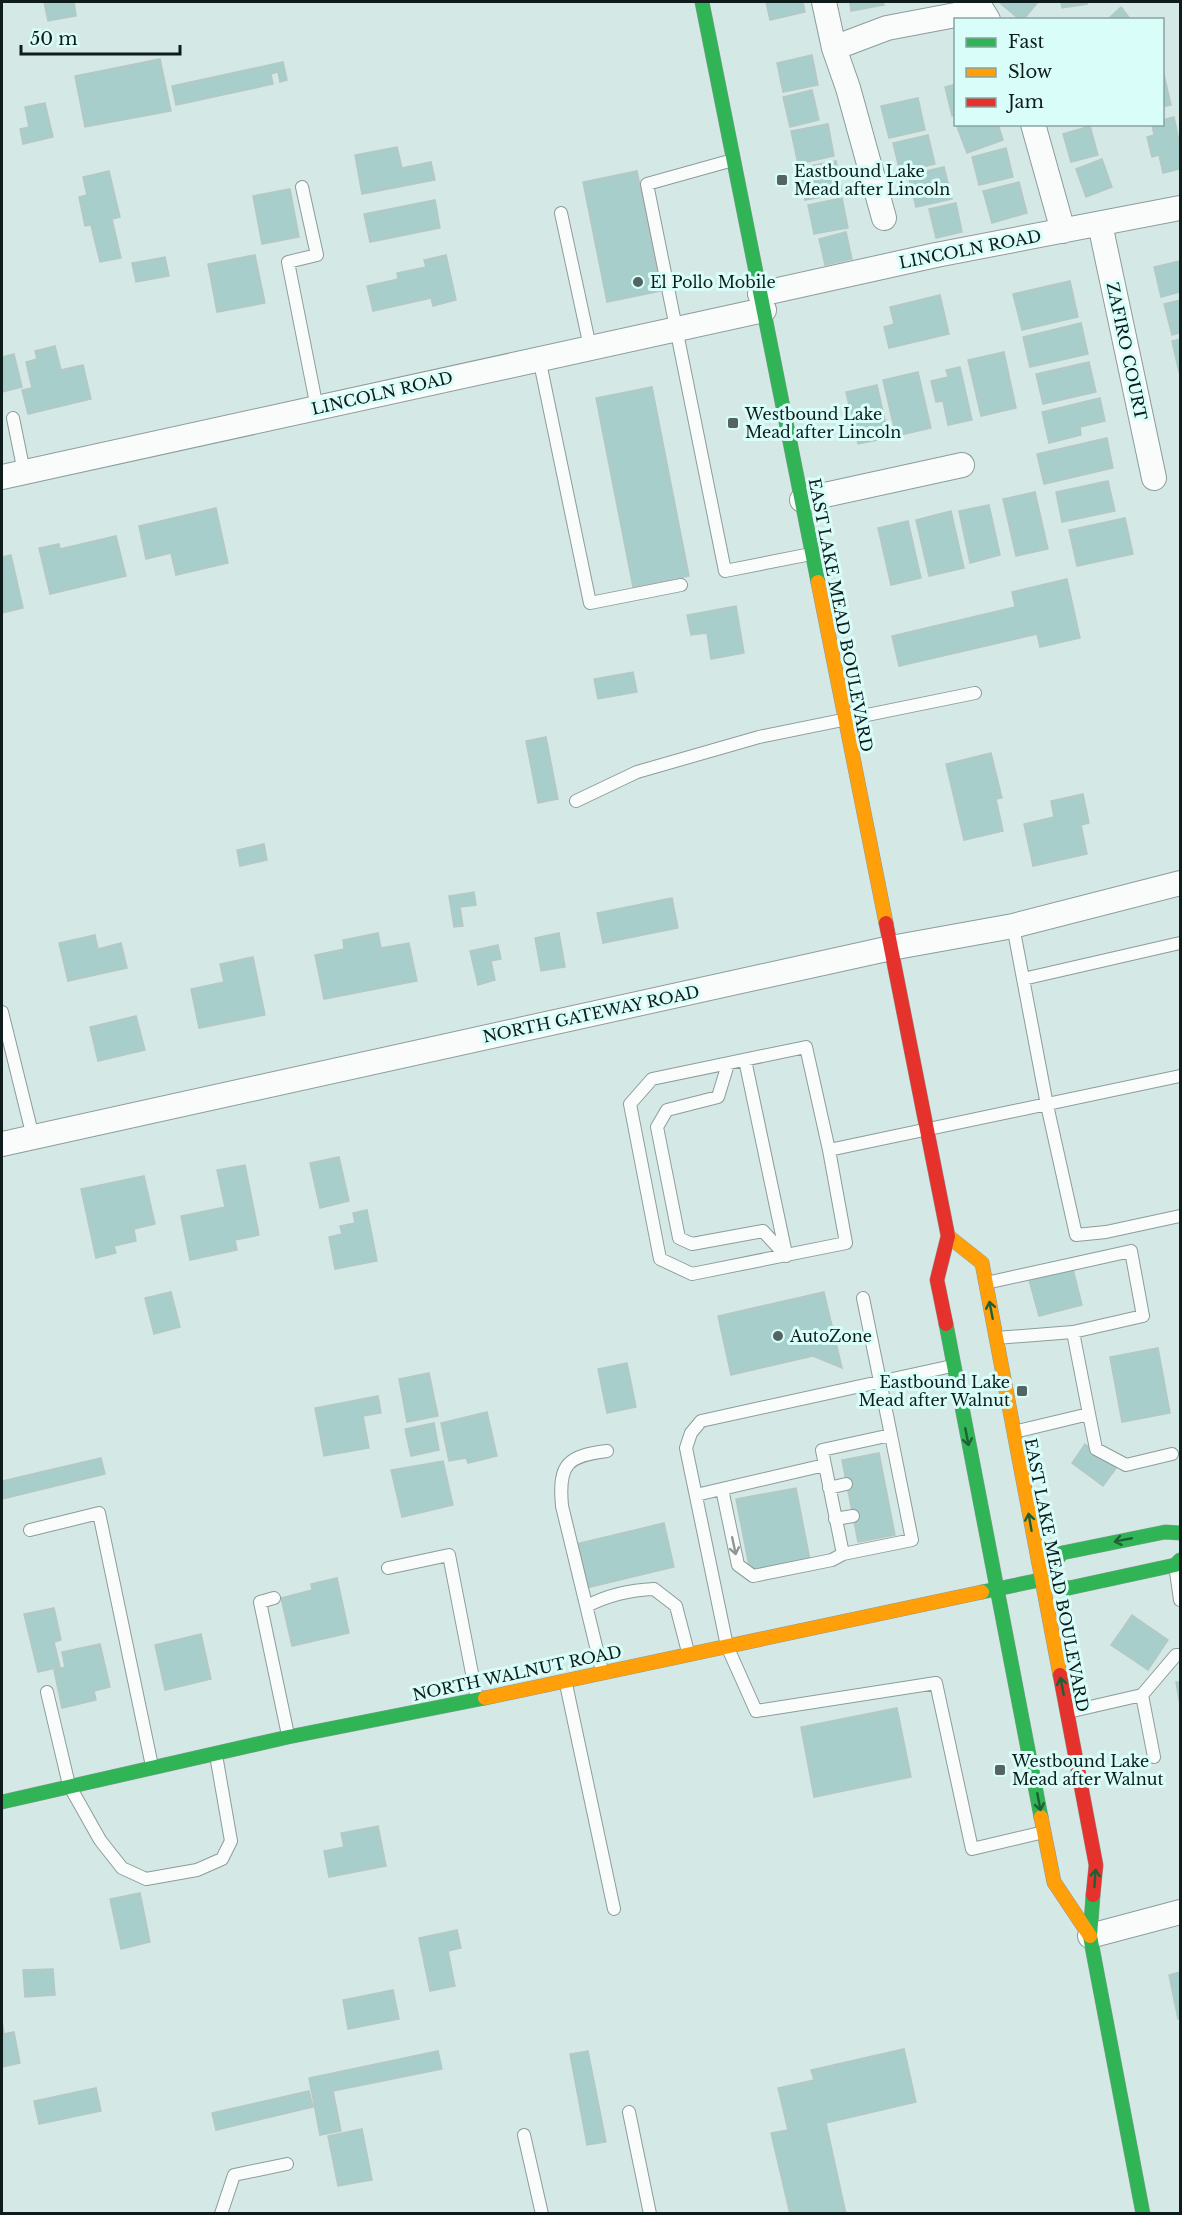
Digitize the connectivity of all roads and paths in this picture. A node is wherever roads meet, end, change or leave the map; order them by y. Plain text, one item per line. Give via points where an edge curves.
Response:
1 (702, 2) edge
2 (824, 2) edge
3 (985, 15) edge
4 (962, 18) edge
5 (954, 19) edge
6 (834, 48) junction
7 (1034, 126) edge
8 (734, 160) junction
9 (302, 187) dead end
10 (1180, 208) edge
11 (561, 213) dead end
12 (884, 218) dead end
13 (1100, 224) junction
14 (1063, 231) junction
15 (762, 302) junction
16 (676, 329) junction
17 (590, 347) junction
18 (539, 358) junction
19 (317, 408) junction
20 (13, 418) dead end
21 (962, 465) dead end
22 (13, 475) edge
23 (1154, 478) dead end
24 (802, 500) junction
25 (812, 554) junction
26 (681, 585) dead end
27 (975, 693) dead end
28 (845, 718) junction
29 (576, 801) dead end
30 (1180, 883) edge
31 (1013, 926) junction
32 (1180, 943) edge
33 (891, 948) junction
34 (1023, 979) junction
35 (2, 1012) edge
36 (745, 1060) junction
37 (728, 1064) junction
38 (1180, 1076) edge
39 (1047, 1106) junction
40 (927, 1130) junction
41 (33, 1137) junction
42 (2, 1144) edge
43 (814, 1146) dead end
44 (828, 1146) junction
45 (834, 1177) junction
46 (821, 1180) dead end
47 (1180, 1216) edge
48 (948, 1236) junction
49 (786, 1256) junction
50 (985, 1283) junction
51 (863, 1298) dead end
52 (1073, 1332) junction
53 (996, 1338) junction
54 (954, 1366) junction
55 (880, 1382) junction
56 (1089, 1414) junction
57 (1013, 1432) junction
58 (891, 1435) junction
59 (608, 1451) dead end
60 (1172, 1454) dead end
61 (825, 1465) junction
62 (898, 1473) junction
63 (885, 1476) dead end
64 (846, 1484) dead end
65 (829, 1488) junction
66 (722, 1489) junction
67 (696, 1495) junction
68 (905, 1505) junction
69 (891, 1508) dead end
70 (853, 1516) dead end
71 (835, 1519) junction
72 (30, 1530) dead end
73 (1180, 1533) edge
74 (843, 1554) junction
75 (1178, 1562) edge
76 (388, 1568) dead end
77 (1040, 1580) junction
78 (997, 1591) junction
79 (274, 1598) dead end
80 (1180, 1600) edge
81 (587, 1606) junction
82 (727, 1646) junction
83 (688, 1654) junction
84 (1180, 1654) edge
85 (603, 1672) junction
86 (565, 1680) junction
87 (47, 1692) dead end
88 (1142, 1695) junction
89 (477, 1700) junction
90 (1067, 1713) junction
91 (288, 1737) junction
92 (215, 1753) junction
93 (1154, 1757) dead end
94 (153, 1767) junction
95 (69, 1785) junction
96 (2, 1803) edge
97 (1045, 1832) junction
98 (614, 1908) dead end
99 (1180, 1912) edge
100 (1090, 1936) junction
101 (629, 2112) dead end
102 (524, 2135) dead end
103 (287, 2164) dead end
104 (221, 2214) edge
105 (542, 2214) edge
106 (651, 2214) edge
107 (1143, 2214) edge

1 - 8 main road, EAST LAKE MEAD BOULEVARD
2 - 6 street
3 - 4 street
5 - 6 street via 887,28
6 - 12 street
7 - 14 street
8 - 15 main road, EAST LAKE MEAD BOULEVARD
8 - 16 lane via 647,184
9 - 19 lane via 317,255 288,262
10 - 13 street, LINCOLN ROAD
11 - 17 lane
13 - 14 street, LINCOLN ROAD
13 - 23 street, ZAFIRO COURT
14 - 15 street, LINCOLN ROAD via 936,255
15 - 16 street, LINCOLN ROAD
15 - 24 main road, EAST LAKE MEAD BOULEVARD
16 - 17 street, LINCOLN ROAD
16 - 25 lane via 725,571
17 - 18 street, LINCOLN ROAD
18 - 19 street, LINCOLN ROAD
18 - 26 lane via 590,603
19 - 22 street, LINCOLN ROAD
20 - 22 lane
21 - 24 street
24 - 25 main road, EAST LAKE MEAD BOULEVARD
25 - 28 main road, EAST LAKE MEAD BOULEVARD
27 - 28 lane
28 - 29 lane via 759,737 637,772
28 - 33 main road, EAST LAKE MEAD BOULEVARD
30 - 31 street, NORTH GATEWAY ROAD
31 - 33 street, NORTH GATEWAY ROAD
31 - 34 lane
32 - 34 lane
33 - 40 main road, EAST LAKE MEAD BOULEVARD
33 - 41 street, NORTH GATEWAY ROAD
34 - 39 lane
35 - 41 lane
36 - 37 lane
36 - 44 lane via 806,1047 814,1112
36 - 49 lane via 778,1191
37 - 49 lane via 718,1097 667,1110 657,1127 679,1238 692,1245 763,1231
37 - 49 lane via 652,1078 630,1104 660,1259 692,1274
38 - 39 lane
39 - 40 lane
39 - 47 lane via 1076,1235
40 - 44 lane
40 - 48 main road, EAST LAKE MEAD BOULEVARD
41 - 42 street, NORTH GATEWAY ROAD
43 - 44 lane
44 - 45 lane
45 - 46 lane
45 - 49 lane via 846,1243
48 - 50 main road, EAST LAKE MEAD BOULEVARD via 982,1263
48 - 54 main road, EAST LAKE MEAD BOULEVARD via 937,1280
50 - 52 lane via 1131,1251 1143,1316
53 -> 50 main road, EAST LAKE MEAD BOULEVARD
51 - 55 lane
52 - 53 lane
52 - 56 lane
53 - 57 main road, EAST LAKE MEAD BOULEVARD
54 - 55 lane
54 -> 78 main road, EAST LAKE MEAD BOULEVARD
55 - 58 lane
55 - 67 lane via 701,1422 686,1448
56 - 57 lane
56 - 60 lane via 1096,1449 1126,1466
77 -> 57 main road, EAST LAKE MEAD BOULEVARD
58 - 61 lane via 822,1450
58 - 62 lane
59 - 81 lane via 577,1456 567,1465 562,1481 562,1506
61 - 65 lane
61 - 66 lane
62 - 63 lane
62 - 68 lane
64 - 65 lane
65 - 71 lane
66 - 67 lane
66 -> 74 lane via 738,1565 753,1576 832,1560
67 - 82 lane
68 - 69 lane
68 - 74 lane via 912,1540
70 - 71 lane
71 - 74 lane
72 - 94 lane via 99,1513
73 -> 77 main road via 1165,1532 1062,1553
75 - 77 main road, NORTH WALNUT ROAD via 1069,1588
75 - 80 lane
76 - 89 lane via 449,1555
77 - 78 main road, NORTH WALNUT ROAD
90 -> 77 main road, EAST LAKE MEAD BOULEVARD
78 - 82 main road, NORTH WALNUT ROAD
78 -> 97 main road, EAST LAKE MEAD BOULEVARD
79 - 91 lane via 260,1602
81 - 83 lane via 617,1594 654,1589 676,1606
81 - 85 lane
82 - 83 main road, NORTH WALNUT ROAD
82 - 97 lane via 756,1711 936,1683 972,1849
83 - 85 main road, NORTH WALNUT ROAD
84 - 88 lane
85 - 86 main road, NORTH WALNUT ROAD
86 - 89 main road, NORTH WALNUT ROAD
86 - 98 lane
87 - 95 lane
88 - 90 lane
88 - 93 lane
89 - 91 main road, NORTH WALNUT ROAD
100 -> 90 main road, EAST LAKE MEAD BOULEVARD via 1096,1865
91 - 92 main road, NORTH WALNUT ROAD
92 - 94 main road, NORTH WALNUT ROAD
92 - 95 lane via 231,1841 222,1859 197,1870 146,1879 122,1868 100,1840
94 - 95 main road, NORTH WALNUT ROAD
95 - 96 main road, NORTH WALNUT ROAD
97 - 100 main road, EAST LAKE MEAD BOULEVARD via 1054,1882
99 - 100 street
100 - 107 main road, EAST LAKE MEAD BOULEVARD
101 - 106 lane
102 - 105 lane
103 - 104 lane via 234,2175

